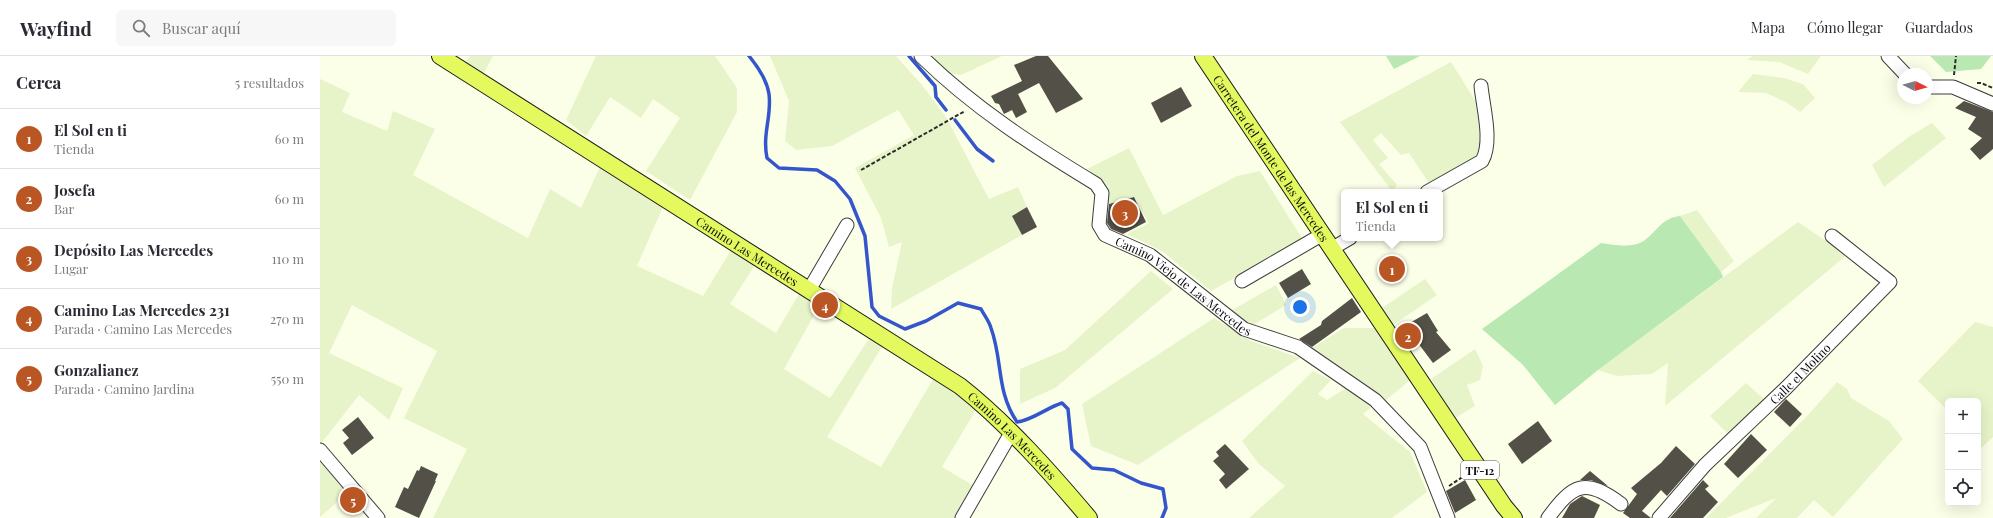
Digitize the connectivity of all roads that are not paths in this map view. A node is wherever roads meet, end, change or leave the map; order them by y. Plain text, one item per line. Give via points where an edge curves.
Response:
1 (440, 56) edge
2 (921, 56) edge
3 (1203, 56) edge
4 (1888, 56) edge
5 (1899, 68) edge
6 (1481, 86) dead end
7 (1933, 87) edge
8 (1993, 104) edge
9 (1433, 189) edge
10 (848, 224) dead end
11 (1323, 234) junction
12 (1832, 236) dead end
13 (1345, 241) edge
14 (1333, 248) junction
15 (1242, 281) dead end
16 (809, 290) junction
17 (1011, 433) junction
18 (320, 450) edge
19 (1621, 504) dead end
20 (378, 518) edge
21 (962, 518) edge
22 (1089, 518) edge
23 (1448, 518) edge
24 (1514, 518) edge
25 (1548, 518) edge
26 (1659, 518) edge

1 - 16 main road, Camino Las Mercedes
2 - 23 street, Camino Viejo de Las Mercedes via 976,104 1030,144 1096,184 1102,193 1099,225 1105,235 1150,254 1244,329 1298,347 1375,400 1420,447
3 - 11 main road, Carretera del Monte de las Mercedes / TF-12
4 - 5 street
6 - 9 street via 1488,145 1486,154 1482,161
7 - 8 street via 1953,87
10 - 16 street
11 - 14 main road, Carretera del Monte de las Mercedes / TF-12
11 - 15 street
12 - 26 street, Calle el Molino via 1890,282 1786,388 1705,464
13 - 14 street
14 - 24 main road, Carretera del Monte de las Mercedes / TF-12
16 - 17 main road, Camino Las Mercedes via 960,386 978,399
17 - 21 street
17 - 22 main road, Camino Las Mercedes
18 - 20 street
19 - 25 street via 1604,492 1587,487 1572,490

